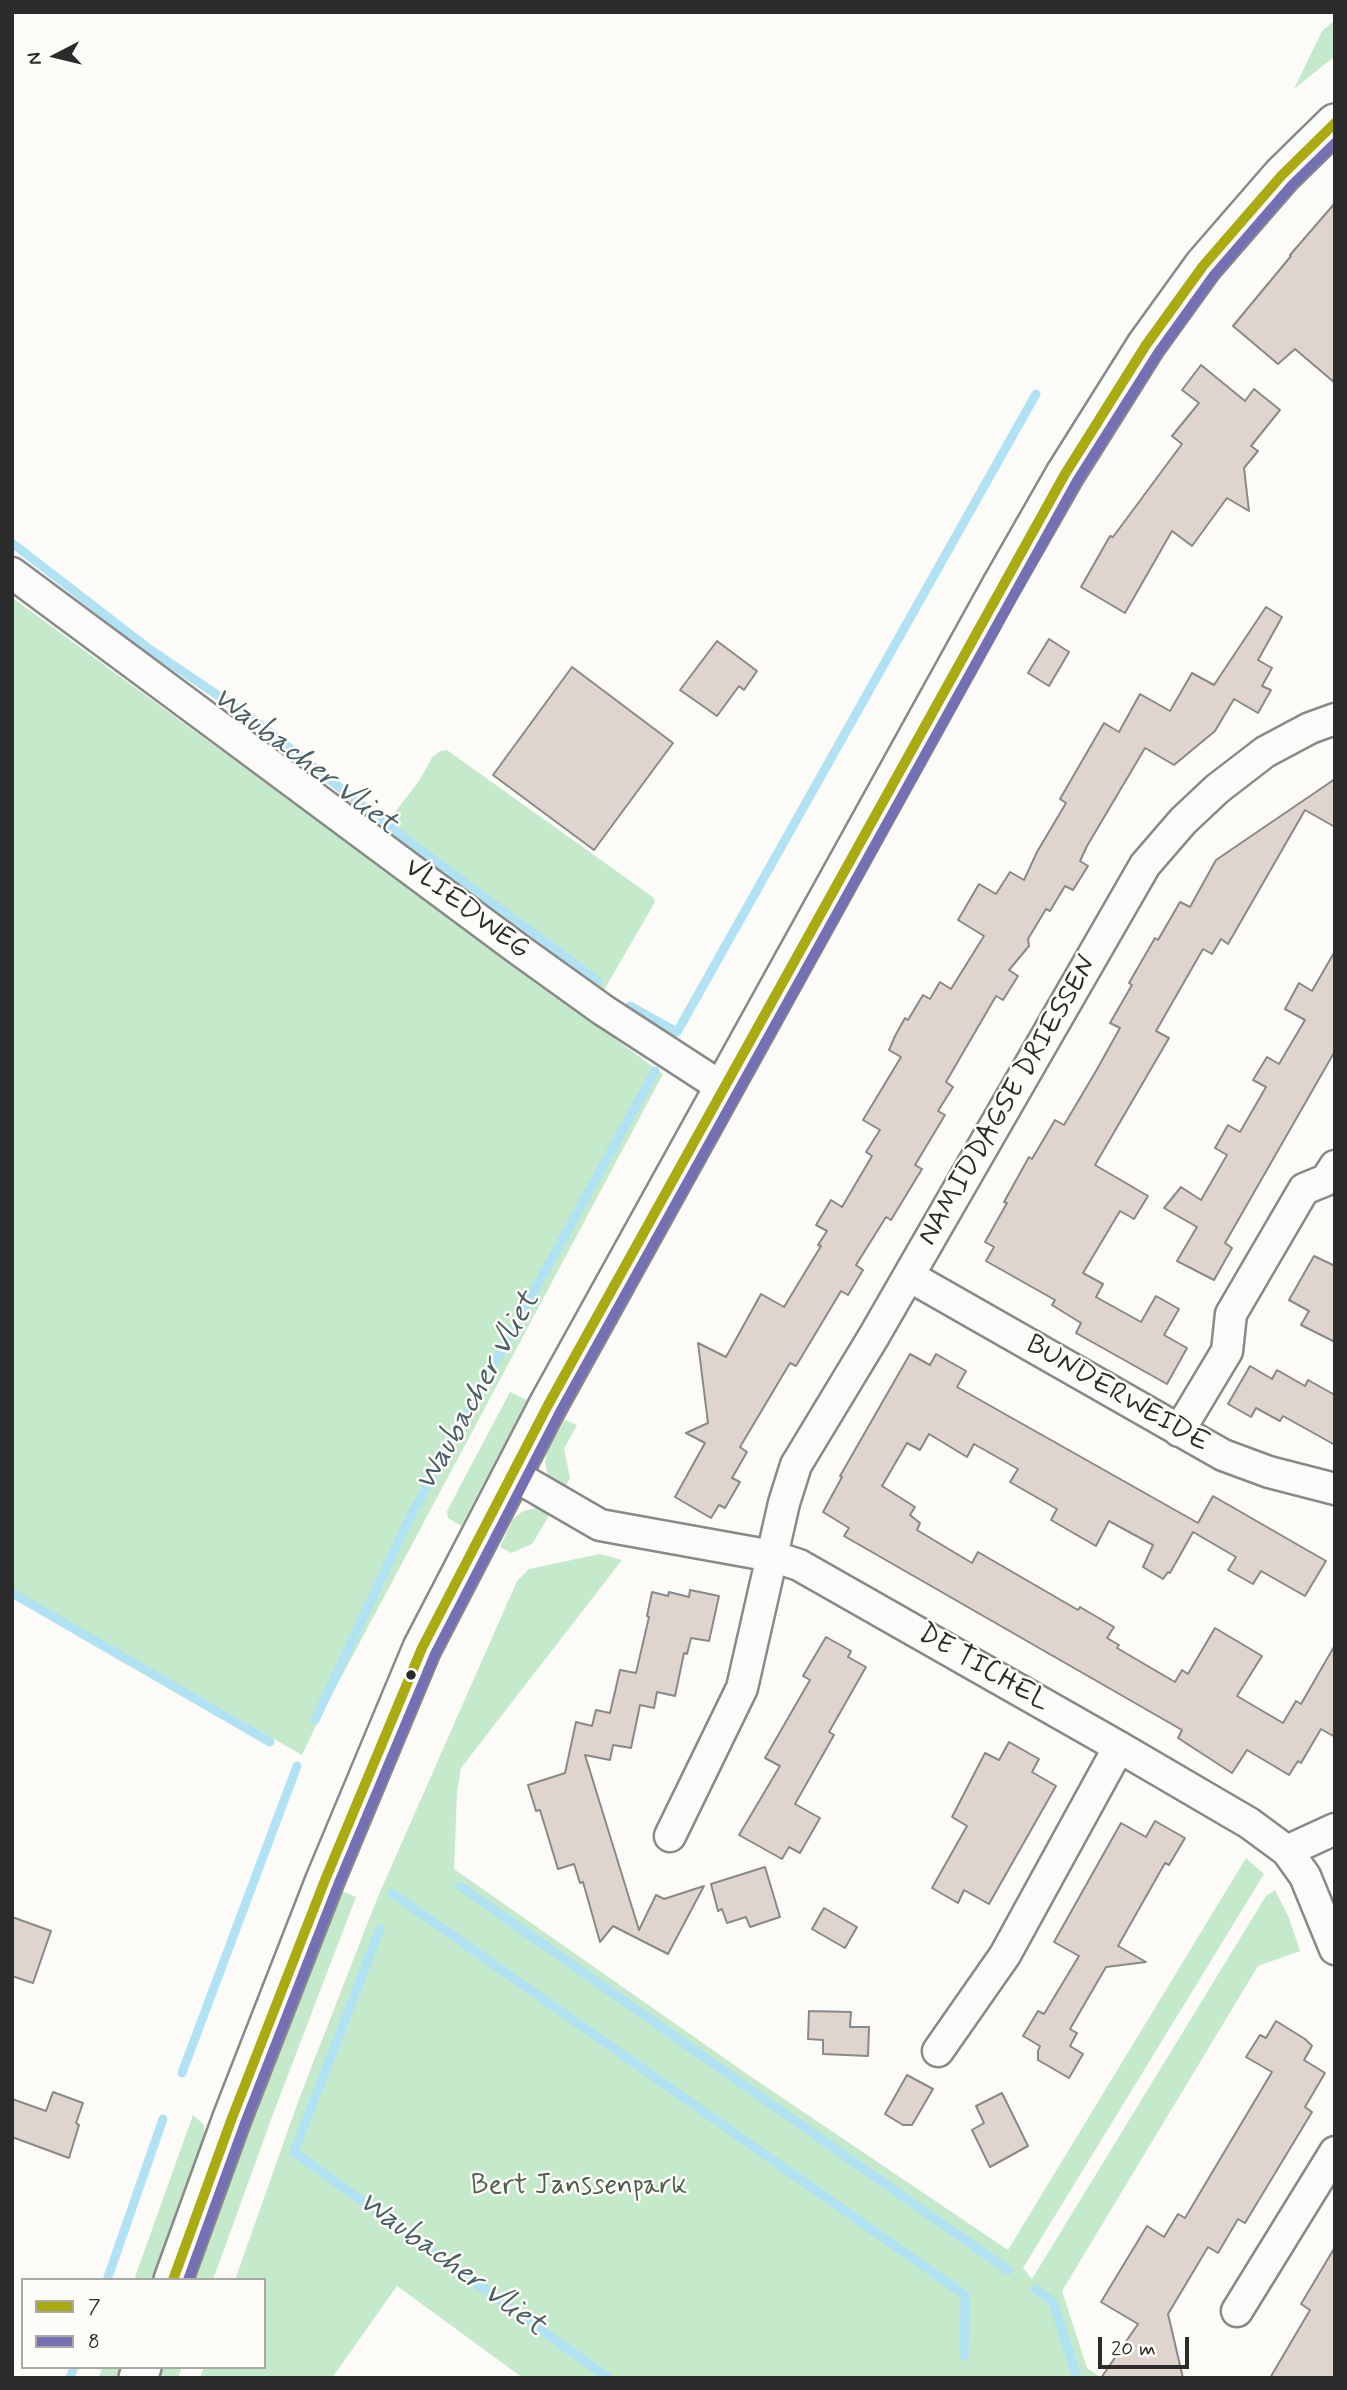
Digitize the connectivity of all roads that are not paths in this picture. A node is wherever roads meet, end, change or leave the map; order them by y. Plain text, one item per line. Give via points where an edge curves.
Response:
1 (1335, 123) edge
2 (12, 573) edge
3 (1335, 719) edge
4 (723, 1088) junction
5 (1335, 1166) edge
6 (909, 1276) junction
7 (1178, 1431) junction
8 (512, 1474) junction
9 (1335, 1489) edge
10 (772, 1556) junction
11 (1119, 1747) junction
12 (1335, 1829) edge
13 (670, 1836) dead end
14 (1287, 1851) junction
15 (1335, 1949) edge
16 (938, 2051) dead end
17 (1335, 2151) edge
18 (174, 2278) edge
19 (1237, 2311) dead end

1 - 4 street via 1282,175 1203,266 1146,345 1001,586
2 - 4 street, VLIEDWEG via 518,949
3 - 6 street, NAMIDDAGSE DRIESSEN via 1265,752 1183,821 1145,865
4 - 8 street
5 - 7 street via 1326,1180 1304,1189 1231,1314 1227,1351
6 - 7 street, BUNDERWEIDE
6 - 10 street, NAMIDDAGSE DRIESSEN via 796,1465
7 - 9 street, BUNDERWEIDE via 1223,1455
8 - 10 street, DE TICHEL via 600,1525
8 - 18 street via 411,1674 325,1880
10 - 11 street, DE TICHEL via 818,1574
10 - 13 street via 742,1688
11 - 14 street, DE TICHEL via 1249,1823
11 - 16 street via 1005,1955
12 - 14 street
14 - 15 street, DE TICHEL via 1305,1876
17 - 19 street

